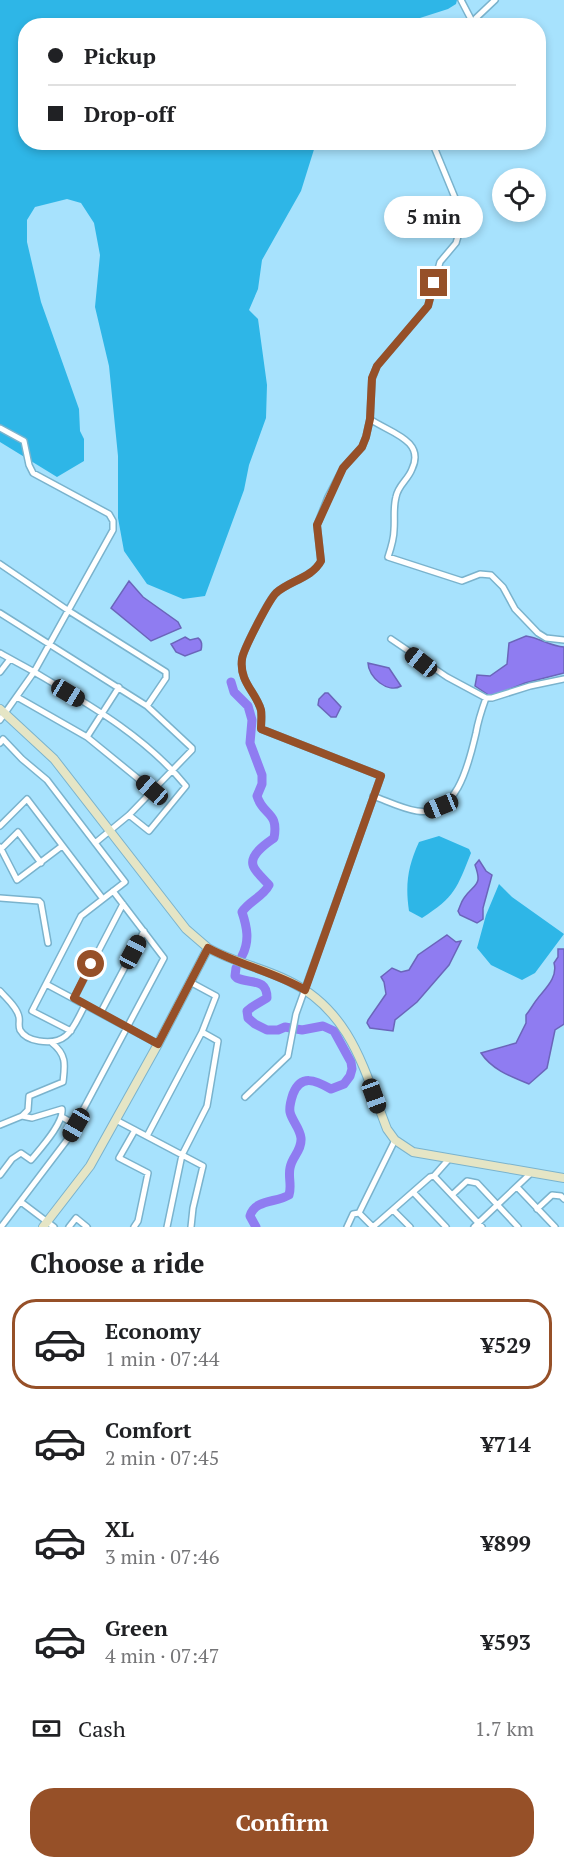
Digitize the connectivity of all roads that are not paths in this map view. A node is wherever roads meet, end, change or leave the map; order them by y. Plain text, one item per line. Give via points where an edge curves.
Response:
1 (460, 0) edge
2 (495, 0) edge
3 (469, 18) edge
4 (478, 18) edge
5 (435, 150) edge
6 (370, 419) junction
7 (0, 428) edge
8 (0, 564) edge
9 (69, 611) junction
10 (0, 613) edge
11 (391, 639) dead end
12 (564, 640) edge
13 (50, 644) junction
14 (0, 653) edge
15 (10, 659) junction
16 (0, 672) edge
17 (34, 672) junction
18 (564, 679) edge
19 (119, 687) junction
20 (17, 697) junction
21 (486, 698) junction
22 (147, 706) junction
23 (3, 711) edge
24 (102, 714) junction
25 (0, 720) edge
26 (87, 737) junction
27 (0, 742) edge
28 (173, 770) junction
29 (152, 790) junction
30 (374, 796) junction
31 (129, 814) junction
32 (0, 826) edge
33 (110, 831) junction
34 (95, 843) junction
35 (62, 846) junction
36 (1, 848) edge
37 (41, 862) junction
38 (113, 891) junction
39 (0, 898) edge
40 (103, 899) junction
41 (123, 904) junction
42 (144, 931) junction
43 (48, 943) dead end
44 (208, 948) junction
45 (190, 982) junction
46 (46, 984) junction
47 (305, 990) junction
48 (0, 991) edge
49 (74, 998) junction
50 (85, 1005) junction
51 (101, 1012) junction
52 (128, 1027) junction
53 (71, 1031) junction
54 (202, 1032) junction
55 (52, 1043) junction
56 (158, 1044) junction
57 (245, 1097) dead end
58 (22, 1116) junction
59 (62, 1117) junction
60 (116, 1120) junction
61 (0, 1125) edge
62 (76, 1125) junction
63 (135, 1130) junction
64 (147, 1136) junction
65 (394, 1140) junction
66 (182, 1155) junction
67 (449, 1159) junction
68 (531, 1173) junction
69 (0, 1176) edge
70 (434, 1176) junction
71 (564, 1178) edge
72 (517, 1187) junction
73 (413, 1192) junction
74 (452, 1195) junction
75 (564, 1199) edge
76 (21, 1202) junction
77 (497, 1205) junction
78 (537, 1209) junction
79 (393, 1210) junction
80 (359, 1213) junction
81 (48, 1225) edge
82 (478, 1226) edge
83 (1, 1227) edge
84 (69, 1227) edge
85 (87, 1227) edge
86 (135, 1227) edge
87 (167, 1227) edge
88 (191, 1227) edge
89 (347, 1227) edge
90 (373, 1227) edge
91 (410, 1227) edge
92 (446, 1227) edge
93 (518, 1227) edge
94 (555, 1227) edge

1 - 3 street
2 - 4 street
5 - 6 street via 459,210 459,233 440,262 428,306 377,366 371,384
6 - 12 street via 403,437 416,453 413,469 395,499 393,541 388,557 462,580 491,575 538,633
6 - 30 street via 362,447 343,468 317,525 321,561 315,570 275,594 246,646 242,669 261,712 261,729 381,776
7 - 9 street via 24,441 29,465 37,477 109,514 113,521 113,530
8 - 9 street
9 - 13 street
9 - 22 street via 166,672
10 - 13 street
11 - 21 street
13 - 17 street
13 - 19 street
14 - 15 street
15 - 16 street
15 - 17 street
17 - 20 street
17 - 24 street
18 - 21 street
19 - 22 street
19 - 24 street
20 - 23 street
20 - 26 street
21 - 30 street via 469,765 449,800 428,811 416,811
22 - 28 street via 191,746 192,750
23 - 25 street
23 - 33 street via 54,759
24 - 26 street
24 - 28 street
26 - 29 street
27 - 34 street via 3,739 47,780
28 - 29 street
28 - 31 street via 186,786 148,831
29 - 31 street
30 - 47 street
31 - 33 street
32 - 35 street via 27,799
33 - 34 street
33 - 44 street via 186,929
34 - 38 street via 125,882
35 - 37 street
35 - 40 street
36 - 37 street via 18,832
36 - 37 street via 18,880
38 - 40 street
38 - 41 street
39 - 43 street via 39,901
40 - 46 street via 81,916
41 - 42 street
41 - 49 street
42 - 51 street
42 - 52 street via 164,958
44 - 45 street
44 - 47 street
45 - 54 street via 216,996
45 - 56 street
46 - 49 street
46 - 53 street via 32,1011
47 - 57 street via 288,1056
47 - 65 street via 330,1010 353,1043
48 - 55 street via 16,1010 21,1032 35,1041
49 - 50 street
50 - 51 street
50 - 53 street
51 - 52 street
52 - 56 street
52 - 62 street
53 - 55 street
54 - 64 street
54 - 66 street via 218,1041 207,1106
55 - 58 street via 62,1051 65,1060 63,1082 29,1096 28,1110
56 - 60 street
58 - 59 street via 32,1118 62,1109
58 - 61 street
59 - 62 street
59 - 69 street via 31,1160 21,1153
60 - 63 street
60 - 81 street via 90,1166
62 - 76 street
63 - 64 street
63 - 86 street via 119,1158 148,1173
64 - 66 street
65 - 67 street via 413,1152
65 - 80 street
66 - 87 street
66 - 88 street via 203,1166
67 - 68 street
67 - 70 street
68 - 71 street
68 - 72 street
70 - 73 street
70 - 74 street
72 - 77 street
72 - 78 street
73 - 79 street
73 - 92 street
74 - 77 street via 467,1181 477,1183
74 - 82 street
75 - 78 street via 552,1195
76 - 81 street
76 - 83 street
77 - 82 street
77 - 93 street
78 - 94 street
79 - 90 street
79 - 91 street
80 - 89 street via 353,1214
80 - 90 street
84 - 85 street via 76,1218

